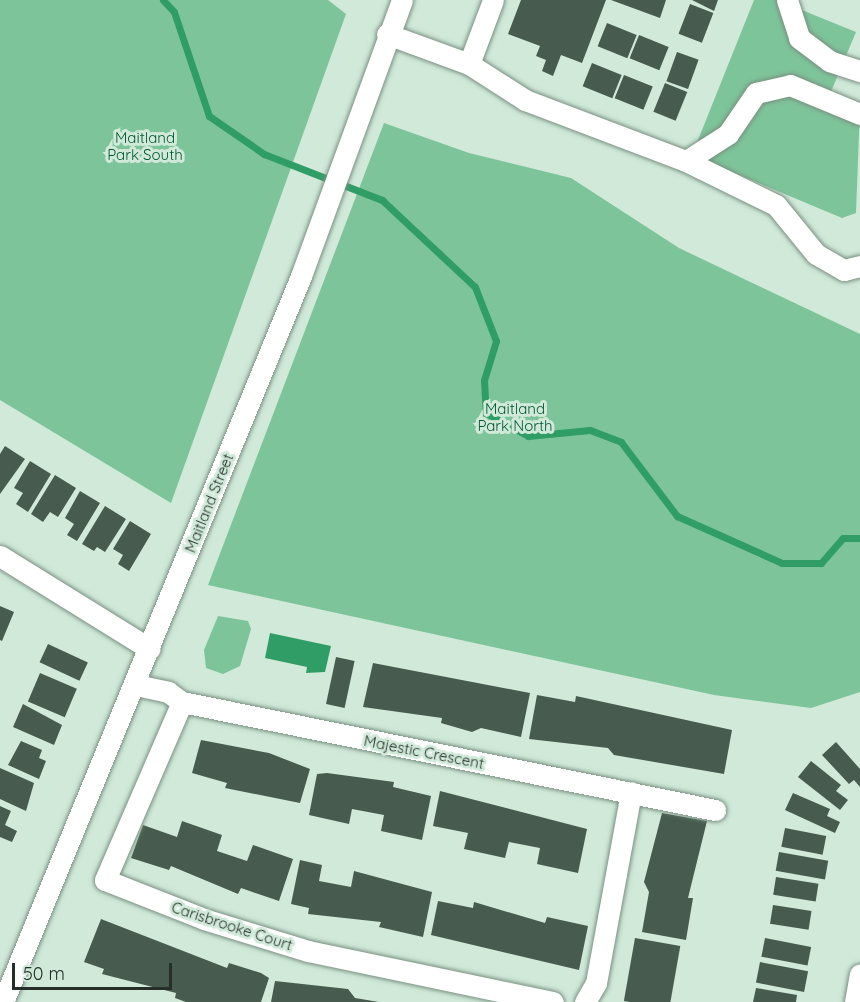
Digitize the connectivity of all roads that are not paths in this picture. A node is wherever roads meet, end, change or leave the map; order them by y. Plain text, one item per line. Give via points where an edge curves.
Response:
1 (402, 0) edge
2 (493, 0) edge
3 (787, 0) edge
4 (387, 34) junction
5 (469, 64) junction
6 (860, 71) edge
7 (860, 114) edge
8 (686, 161) junction
9 (860, 266) edge
10 (0, 556) edge
11 (150, 649) junction
12 (136, 686) junction
13 (182, 702) junction
14 (631, 792) junction
15 (716, 810) dead end
16 (860, 974) edge
17 (3, 1002) edge
18 (553, 1002) edge
19 (585, 1002) edge
20 (855, 1002) edge

1 - 4 street, Maitland Street
2 - 5 street
3 - 6 street via 799,38 829,61
4 - 5 street
4 - 11 street, Maitland Street via 328,205
5 - 8 street via 525,100
7 - 8 street via 790,85 756,93 728,134
8 - 9 street via 776,205 816,254 844,270
10 - 11 street
11 - 12 street, Maitland Street
12 - 13 street, Majestic Crescent via 168,692
12 - 17 street, Maitland Street
13 - 14 street, Majestic Crescent
13 - 18 street, Carisbrooke Court via 105,880 308,951
14 - 15 street, Majestic Crescent
14 - 19 street via 596,983
16 - 20 street

